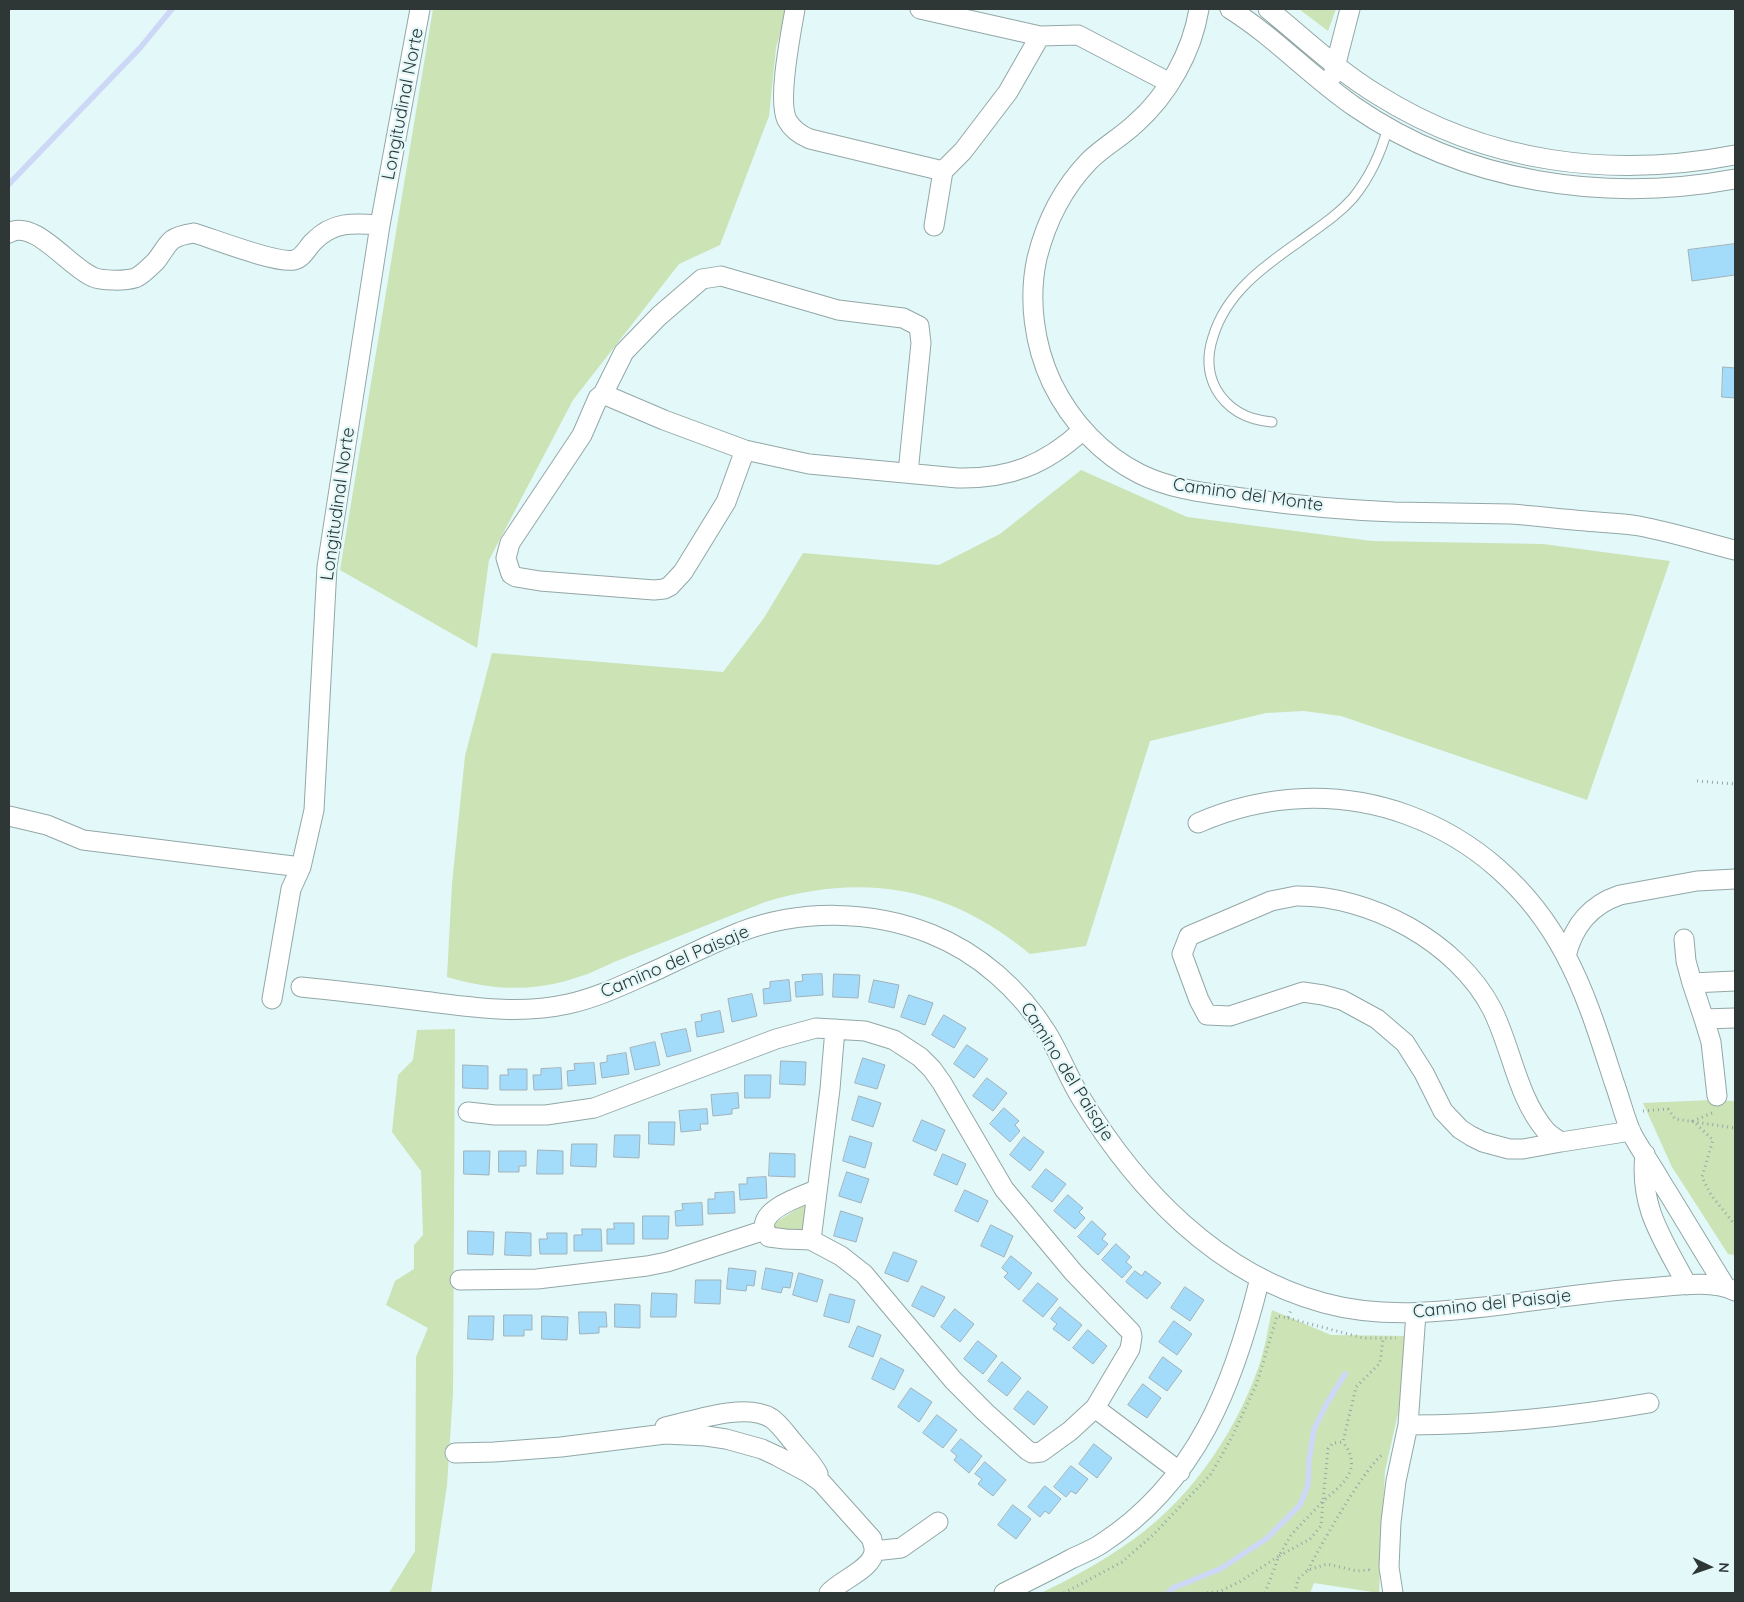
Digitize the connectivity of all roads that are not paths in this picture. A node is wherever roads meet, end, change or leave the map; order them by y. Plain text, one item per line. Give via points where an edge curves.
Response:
1 (420, 9) edge
2 (795, 9) edge
3 (920, 9) edge
4 (1198, 9) edge
5 (1230, 9) edge
6 (1268, 9) edge
7 (1350, 9) edge
8 (1040, 36) junction
9 (1336, 66) junction
10 (1170, 83) junction
11 (1328, 88) junction
12 (1388, 127) junction
13 (1735, 155) edge
14 (943, 170) junction
15 (1735, 179) edge
16 (380, 225) junction
17 (934, 226) dead end
18 (9, 233) edge
19 (603, 394) junction
20 (1272, 422) dead end
21 (1083, 430) junction
22 (745, 450) junction
23 (908, 473) junction
24 (1735, 550) edge
25 (9, 816) edge
26 (1198, 823) dead end
27 (301, 868) junction
28 (1735, 879) edge
29 (1684, 939) dead end
30 (1566, 956) junction
31 (1735, 981) edge
32 (1692, 983) junction
33 (301, 987) dead end
34 (272, 999) dead end
35 (1735, 1018) edge
36 (1704, 1019) junction
37 (835, 1029) junction
38 (1717, 1096) road end
39 (468, 1112) dead end
40 (1628, 1122) junction
41 (1561, 1142) junction
42 (1644, 1154) junction
43 (816, 1190) junction
44 (765, 1230) junction
45 (811, 1240) junction
46 (1260, 1278) junction
47 (460, 1280) dead end
48 (1687, 1285) junction
49 (1732, 1286) edge
50 (1416, 1313) junction
51 (1649, 1404) dead end
52 (1095, 1408) junction
53 (1408, 1425) junction
54 (645, 1436) junction
55 (455, 1453) dead end
56 (1180, 1472) junction
57 (821, 1482) junction
58 (938, 1522) dead end
59 (874, 1551) junction
60 (1393, 1588) edge
61 (829, 1593) edge
62 (1004, 1593) edge

1 - 16 street, Longitudinal Norte
2 - 14 street via 783,101 787,121 793,129 810,139
3 - 8 street
4 - 10 street, Camino del Monte via 1191,39
5 - 11 street via 1244,17
6 - 9 street
7 - 9 street
8 - 10 street via 1078,35
8 - 14 street via 1008,92 963,151
9 - 11 street
9 - 13 street via 1378,96 1432,124 1497,148 1531,156 1600,166 1635,166 1670,165
10 - 21 street, Camino del Monte via 1144,116 1089,161 1074,179 1051,218 1036,261 1033,307 1040,352 1058,394
11 - 12 street
12 - 15 street via 1463,161 1559,185 1595,189 1659,189
12 - 20 lane via 1375,165 1352,198 1324,226 1244,285 1216,326 1209,360 1218,393 1244,416
14 - 17 street
16 - 18 street via 358,223 326,230 294,260 274,259 194,233 182,235 171,240 154,263 136,278 115,280 93,278 26,230
16 - 27 street, Longitudinal Norte via 328,567 314,810
19 - 22 street
19 - 22 street via 598,398 582,435 510,543 506,558 511,574 516,577 654,590 670,586 683,572 726,502
19 - 23 street via 624,352 702,279 721,276 838,310 903,318 919,326 921,343
21 - 23 street via 1055,454 999,476 958,478
21 - 24 street, Camino del Monte via 1100,447 1138,473 1182,489 1284,504 1391,512 1513,514 1638,526
22 - 23 street via 809,464
25 - 27 street via 47,825 83,840
26 - 30 street via 1247,805 1326,798 1352,801 1429,823 1475,850 1518,887 1552,931
27 - 34 street, Longitudinal Norte via 291,889
28 - 30 street via 1697,881 1611,898 1582,920
29 - 32 street
30 - 40 street via 1592,1015
31 - 32 street
32 - 36 street
33 - 46 street, Camino del Paisaje via 483,1010 545,1007 592,997 742,932 774,922 814,916 855,916 916,928 954,945 1003,979 1047,1032 1097,1123 1141,1181 1195,1234
35 - 36 street
36 - 38 street via 1711,1042
37 - 39 street via 816,1028 776,1039 594,1108 546,1115
37 - 43 street
37 - 52 street via 865,1031 894,1040 932,1069 1004,1189 1074,1273 1127,1327 1132,1337 1130,1349
40 - 41 street
40 - 42 street
41 - 41 street via 1509,1148 1471,1136 1443,1111 1424,1072 1405,1044 1377,1019 1342,1000 1303,992 1230,1016 1207,1015 1182,954 1189,936 1271,901 1296,896 1347,902 1396,920 1439,948 1481,992 1492,1009 1530,1109 1547,1132
42 - 48 street via 1644,1184 1651,1215
42 - 49 street
43 - 44 street via 777,1208 766,1218
43 - 45 street
44 - 45 street via 774,1238
44 - 47 street via 647,1266 537,1279
45 - 52 street via 841,1256 864,1274 953,1380 1032,1454 1041,1452 1063,1436
46 - 50 street, Camino del Paisaje via 1297,1295 1328,1304 1364,1311
46 - 56 street via 1242,1347 1219,1405
48 - 49 street, Camino del Paisaje
48 - 50 street, Camino del Paisaje
50 - 53 street
51 - 53 street via 1535,1420
52 - 56 street
53 - 60 street via 1391,1522 1389,1567
54 - 55 street via 561,1447
54 - 57 street via 706,1436 746,1444 778,1456
54 - 57 street via 695,1420 755,1411 776,1422 810,1462
56 - 62 street via 1151,1504 1100,1545
57 - 59 street via 872,1539
58 - 59 street via 901,1548
59 - 61 street via 870,1563

